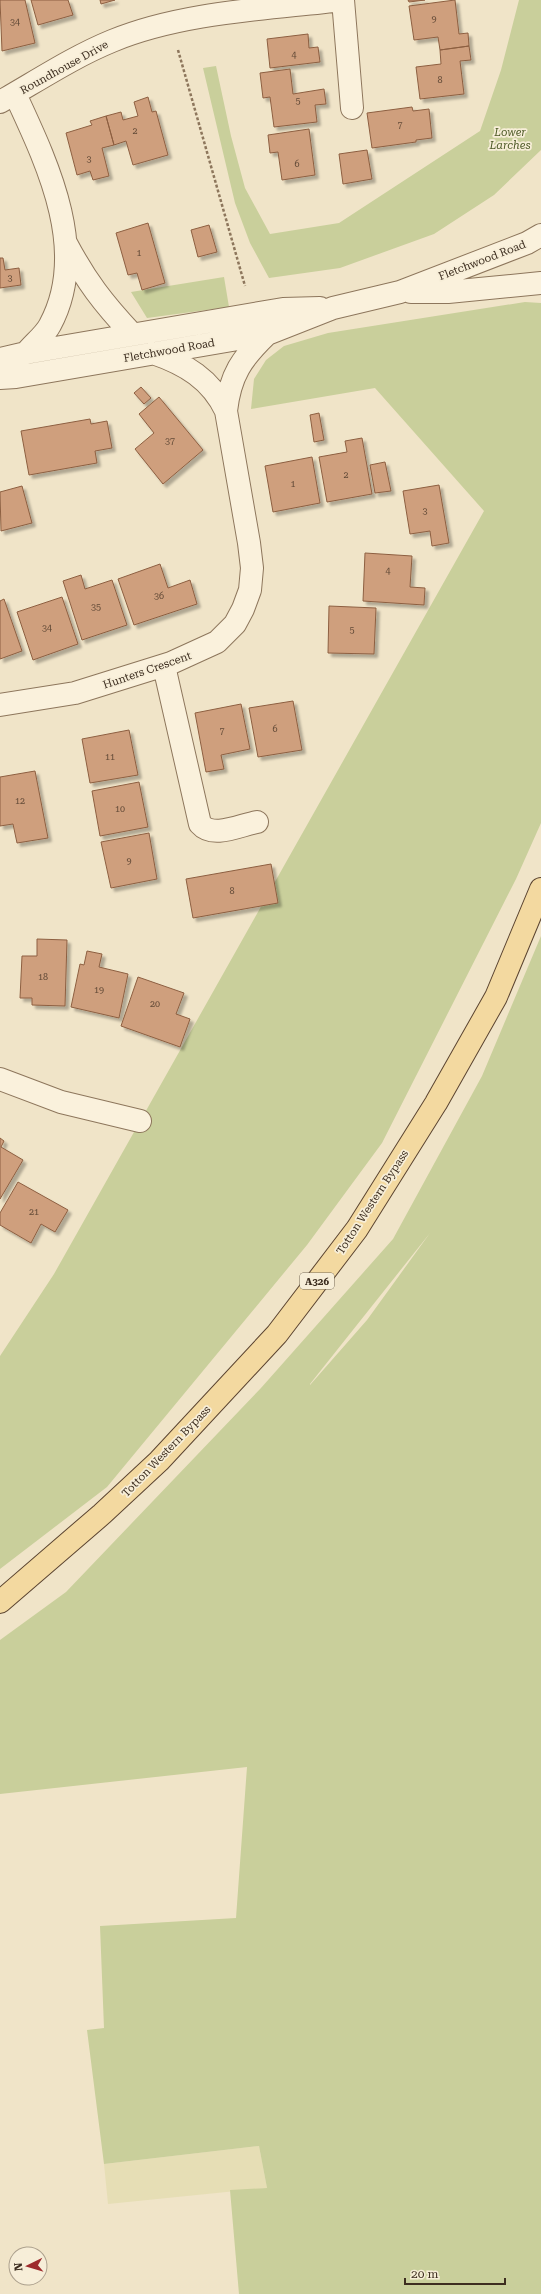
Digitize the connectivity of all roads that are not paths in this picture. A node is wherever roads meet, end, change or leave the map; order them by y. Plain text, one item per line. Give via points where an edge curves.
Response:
1 (342, 0) edge
2 (8, 98) edge
3 (352, 108) dead end
4 (541, 235) edge
5 (65, 240) junction
6 (541, 283) edge
7 (400, 292) junction
8 (333, 308) junction
9 (132, 334) junction
10 (267, 334) junction
11 (26, 353) junction
12 (151, 353) junction
13 (0, 359) edge
14 (0, 378) edge
15 (226, 411) junction
16 (164, 666) junction
17 (0, 705) edge
18 (256, 822) dead end
19 (541, 889) edge
20 (0, 1079) edge
21 (140, 1121) dead end
22 (0, 1602) edge

1 - 2 street, Roundhouse Drive via 170,23 113,40 78,57
1 - 3 street, Roundhouse Drive
2 - 5 street via 51,175
4 - 7 street, Fletchwood Road via 502,253
5 - 9 street via 82,274 105,306
5 - 11 street via 64,278 59,305 49,327
6 - 7 street, Fletchwood Road via 448,292
7 - 8 street, Fletchwood Road
8 - 9 street, Fletchwood Road via 283,309
8 - 10 street, Fletchwood Road
9 - 11 street, Fletchwood Road
10 - 12 street, Fletchwood Road
10 - 15 street, Hunters Crescent via 238,366
11 - 13 street, Fletchwood Road
12 - 14 street, Fletchwood Road
12 - 15 street, Hunters Crescent via 182,365 210,385
15 - 16 street, Hunters Crescent via 249,543 252,568 250,590 235,624 222,638 200,651
16 - 17 street, Hunters Crescent via 75,693
16 - 18 street via 200,824 205,829 213,831
19 - 22 main road, Totton Western Bypass / A326 via 496,997 436,1103 357,1229 277,1334 159,1461
20 - 21 street via 61,1102

